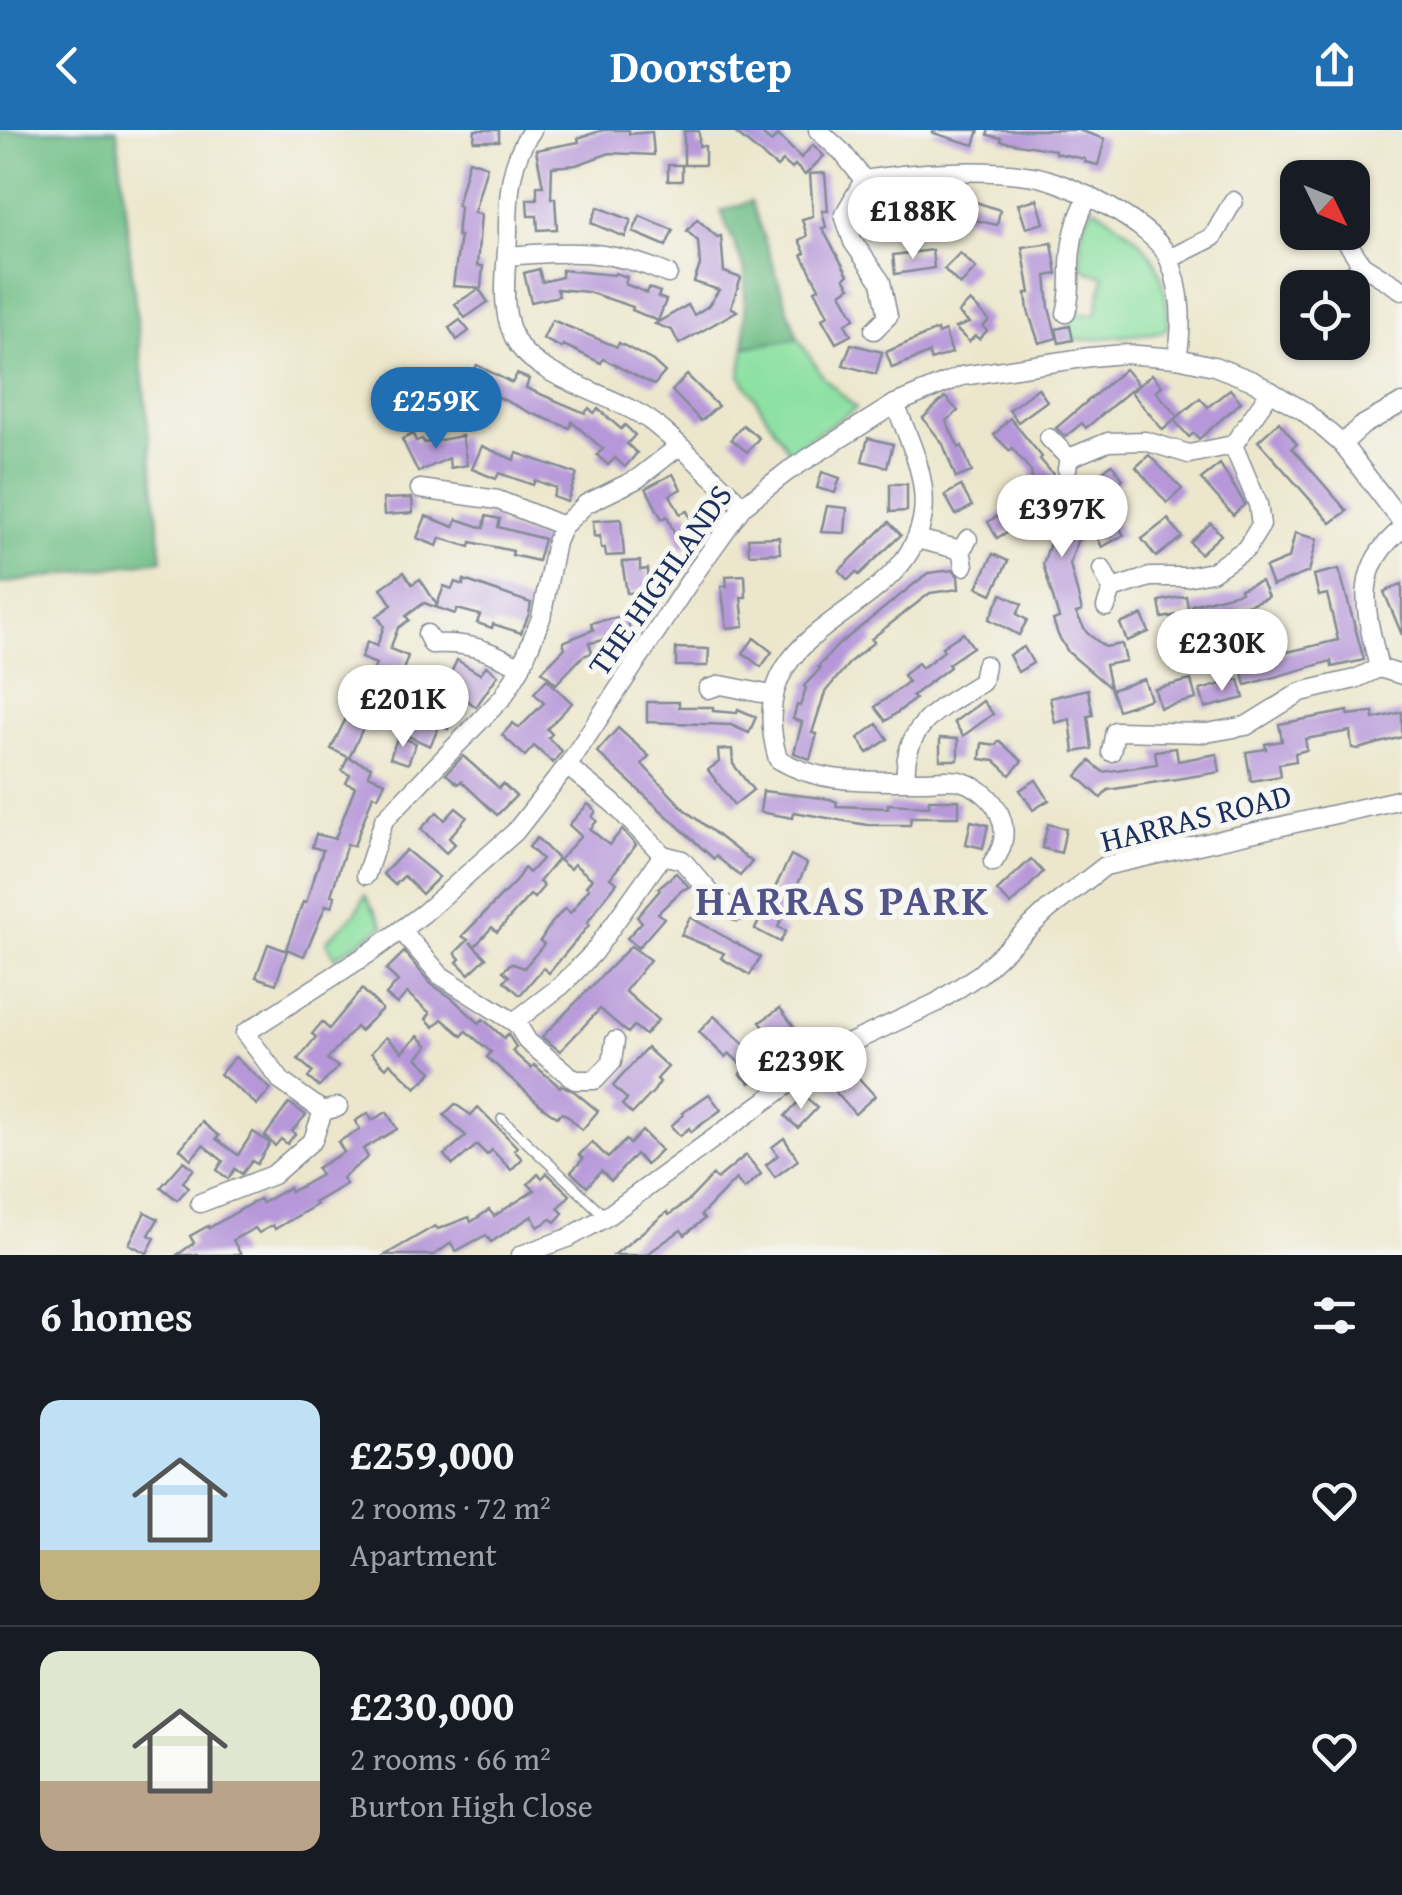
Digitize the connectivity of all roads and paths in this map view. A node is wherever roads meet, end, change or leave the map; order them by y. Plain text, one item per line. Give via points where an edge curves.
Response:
1 (532, 130) edge
2 (818, 130) edge
3 (864, 180) junction
4 (1088, 196) junction
5 (1233, 201) dead end
6 (1351, 250) edge
7 (508, 256) junction
8 (1169, 260) junction
9 (1362, 266) junction
10 (1357, 270) edge
11 (672, 277) dead end
12 (1402, 290) edge
13 (1066, 313) dead end
14 (874, 330) dead end
15 (1177, 358) junction
16 (1270, 391) junction
17 (1402, 403) edge
18 (895, 404) junction
19 (1049, 438) dead end
20 (1342, 444) junction
21 (1233, 445) junction
22 (678, 447) junction
23 (420, 489) dead end
24 (743, 506) junction
25 (1402, 525) edge
26 (563, 526) junction
27 (917, 539) junction
28 (964, 552) dead end
29 (1102, 569) dead end
30 (427, 634) dead end
31 (521, 668) junction
32 (1379, 668) junction
33 (1402, 675) edge
34 (988, 680) dead end
35 (719, 681) dead end
36 (771, 695) junction
37 (1111, 752) dead end
38 (567, 766) junction
39 (906, 780) junction
40 (1402, 799) edge
41 (663, 855) junction
42 (993, 862) dead end
43 (363, 867) dead end
44 (737, 913) dead end
45 (400, 930) junction
46 (514, 1022) junction
47 (615, 1040) dead end
48 (502, 1119) dead end
49 (200, 1203) dead end
50 (606, 1216) junction
51 (527, 1254) edge

1 - 7 street via 518,150 508,198
2 - 3 street
3 - 4 street via 909,173 1035,176
3 - 14 street via 844,215 896,318
4 - 8 street via 1142,228
4 - 13 street via 1070,254 1082,292
5 - 8 street via 1214,215 1212,237
6 - 9 street
7 - 11 street via 604,252
7 - 22 street via 506,312 520,346 547,370 651,422
8 - 15 street via 1180,304
9 - 10 street
9 - 12 street
15 - 16 street, THE HIGHLANDS
15 - 18 street, THE HIGHLANDS via 1107,356 962,376
16 - 20 street, THE HIGHLANDS
16 - 21 street
17 - 20 street
18 - 24 street, THE HIGHLANDS
18 - 27 street via 917,458 924,510
19 - 21 street via 1068,463 1108,442 1145,441 1189,454
20 - 25 street, THE HIGHLANDS
21 - 29 street via 1258,504 1260,524 1246,549 1212,572 1150,577 1109,598
22 - 24 street
22 - 26 street via 637,479 586,504
23 - 26 street via 498,500
24 - 38 street, THE HIGHLANDS
25 - 32 street via 1368,570 1365,611
26 - 31 street
27 - 28 street
27 - 36 street via 887,579 802,644
30 - 31 street via 432,644 463,642
31 - 43 street via 503,698 384,820
32 - 33 street
32 - 37 street via 1301,692 1246,726 1206,733 1112,725
34 - 39 street via 919,726 904,758
35 - 36 street
36 - 39 street via 778,759 799,772 852,781
38 - 41 street
38 - 45 street, THE HIGHLANDS via 515,832
39 - 42 street via 962,781 994,802 1011,841
40 - 50 street, HARRAS ROAD via 1105,866 980,974 936,1003 848,1044
41 - 44 street via 682,860
41 - 46 street via 593,953
45 - 46 street via 440,975
45 - 49 street, THE HIGHLANDS via 245,1033 282,1082 330,1109 313,1140 272,1175
46 - 47 street via 575,1080 595,1080 612,1062
48 - 50 lane
50 - 51 street, HARRAS ROAD

